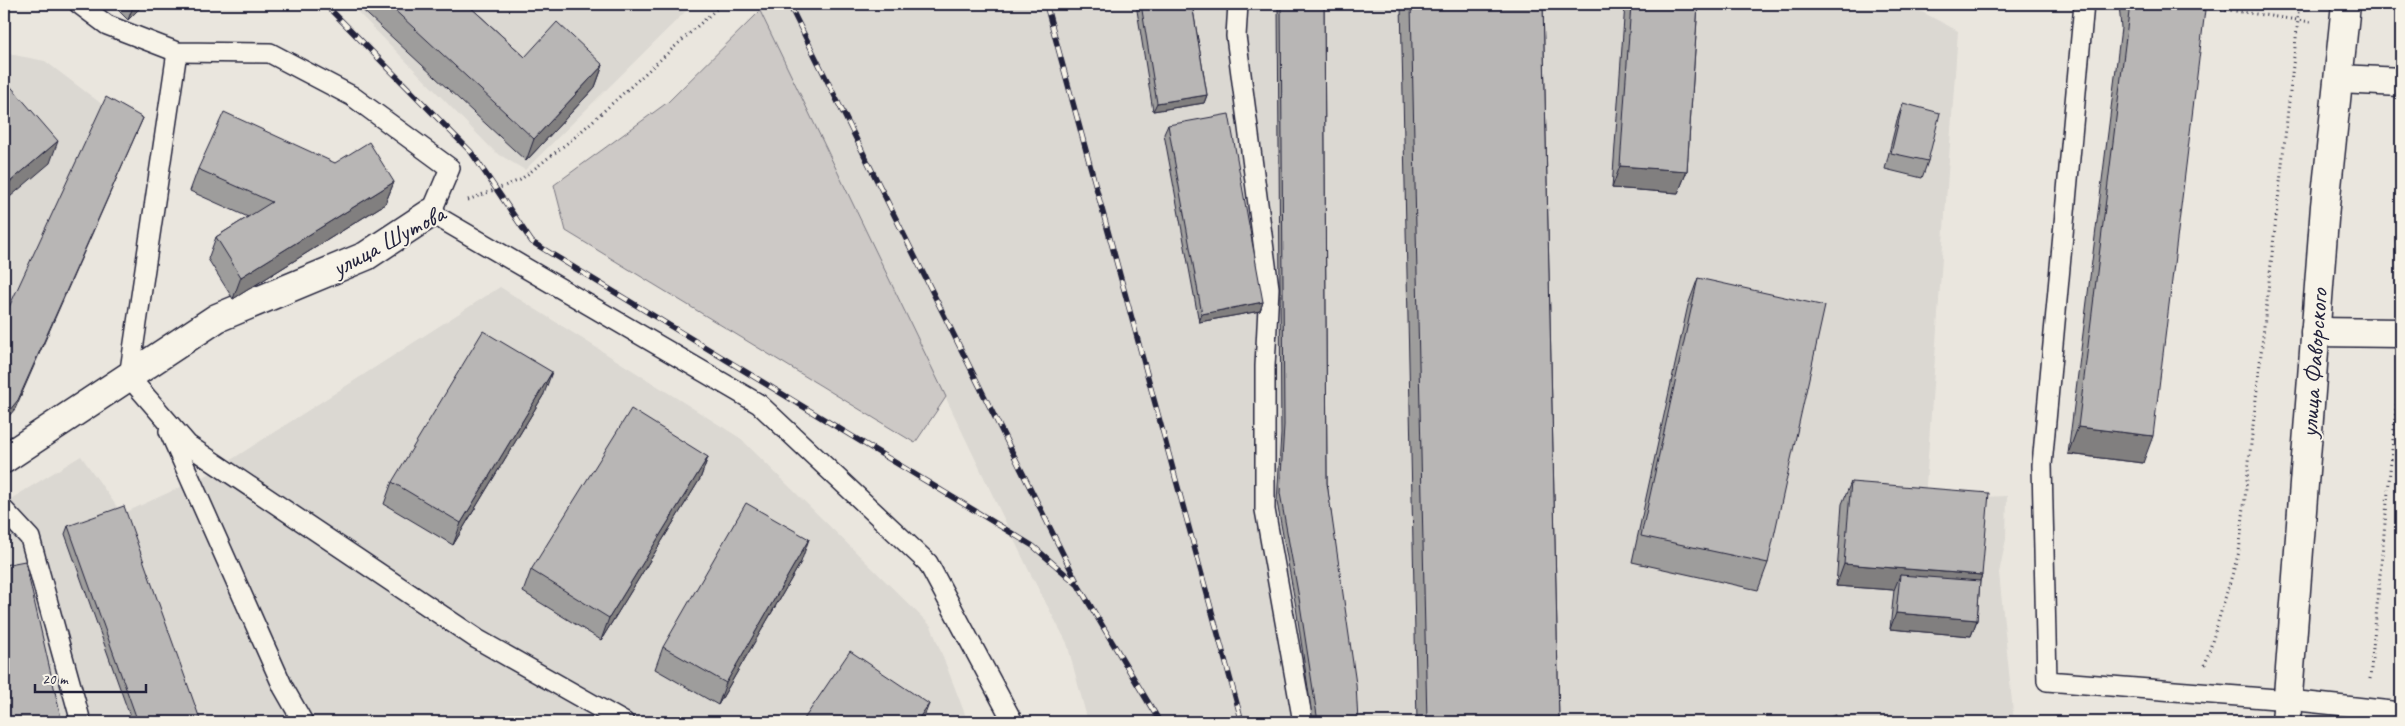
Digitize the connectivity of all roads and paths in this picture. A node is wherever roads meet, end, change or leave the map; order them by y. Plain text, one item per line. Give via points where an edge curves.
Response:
1 (79, 4) edge
2 (722, 4) edge
3 (1238, 4) edge
4 (2084, 4) edge
5 (2298, 4) edge
6 (2196, 5) edge
7 (2345, 15) edge
8 (2298, 20) junction
9 (177, 52) junction
10 (2339, 79) junction
11 (2401, 82) edge
12 (431, 213) junction
13 (2315, 332) junction
14 (2401, 333) edge
15 (2400, 366) edge
16 (129, 377) junction
17 (162, 414) junction
18 (4, 459) edge
19 (4, 510) edge
20 (2196, 692) junction
21 (2368, 708) junction
22 (2288, 711) edge
23 (2401, 712) edge
24 (81, 722) edge
25 (303, 722) edge
26 (624, 722) edge
27 (1013, 722) edge
28 (1303, 722) edge

1 - 9 lane via 107,25
2 - 12 path, улица Шутова via 575,137 520,180
3 - 28 lane via 1236,36 1268,288 1265,510
4 - 20 lane via 2042,465 2047,680
5 - 8 path
6 - 8 path
7 - 8 path
7 - 10 street, улица Фаворского
8 - 20 path via 2240,552
9 - 12 lane via 270,53 352,96 450,168
9 - 16 lane
10 - 11 street
10 - 13 street, улица Фаворского
12 - 16 street, улица Шутова via 366,256 217,318
12 - 27 lane via 759,404 928,563
13 - 14 street
13 - 22 street, улица Фаворского
15 - 21 path
16 - 17 lane
16 - 18 street, улица Шутова
17 - 25 lane via 283,688
17 - 26 lane via 188,445 477,639
19 - 24 lane via 30,538
20 - 22 lane
21 - 22 lane
21 - 23 lane

